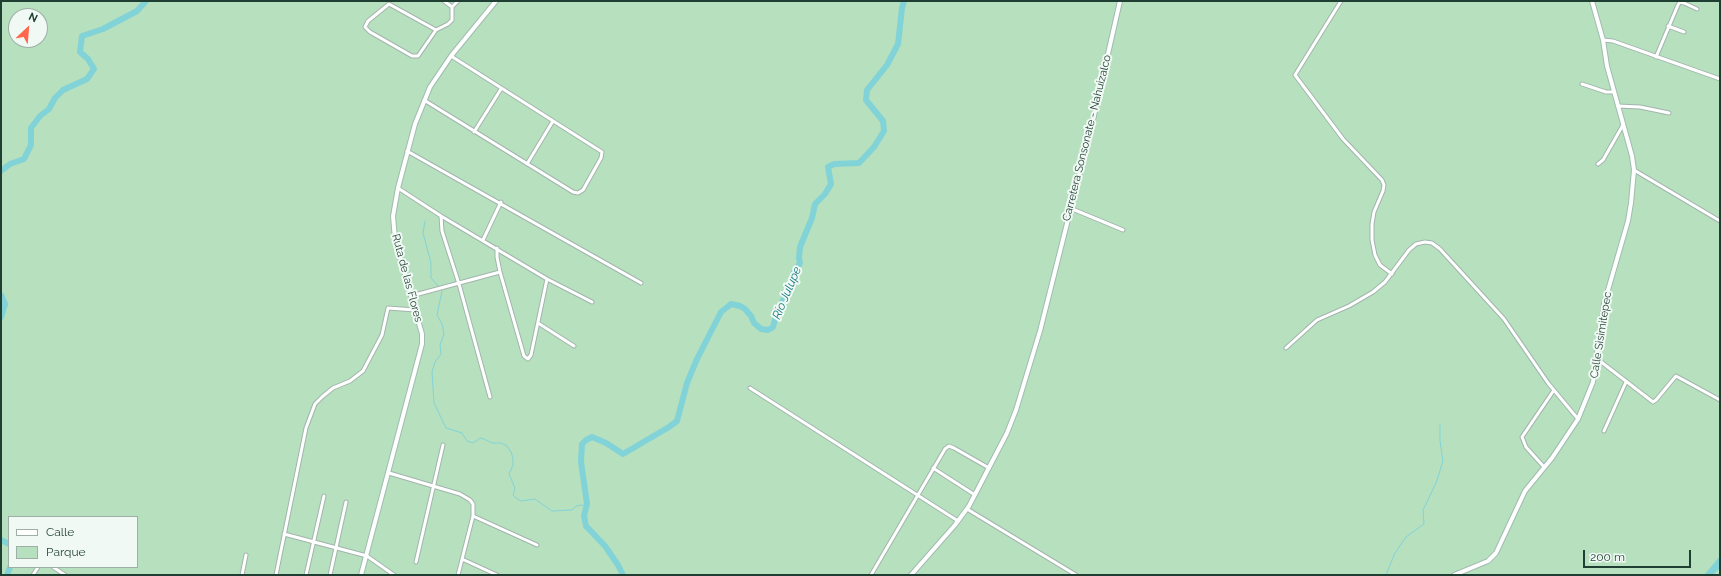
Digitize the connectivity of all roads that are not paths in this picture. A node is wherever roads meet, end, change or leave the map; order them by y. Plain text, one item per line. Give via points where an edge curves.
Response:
1 (393, 1) edge
2 (444, 1) edge
3 (458, 1) edge
4 (496, 1) edge
5 (1120, 1) edge
6 (1341, 1) edge
7 (1592, 1) edge
8 (389, 4) junction
9 (452, 8) junction
10 (1697, 9) dead end
11 (1668, 26) junction
12 (436, 30) junction
13 (1684, 32) dead end
14 (1603, 40) junction
15 (451, 56) junction
16 (1656, 57) junction
17 (1720, 79) edge
18 (1582, 84) dead end
19 (501, 89) junction
20 (1614, 92) junction
21 (424, 100) junction
22 (1618, 106) junction
23 (1669, 113) dead end
24 (553, 121) junction
25 (1623, 126) junction
26 (474, 132) junction
27 (407, 150) junction
28 (527, 164) junction
29 (1598, 164) dead end
30 (1634, 170) junction
31 (398, 188) junction
32 (501, 202) junction
33 (1070, 208) junction
34 (441, 216) junction
35 (1720, 221) edge
36 (1123, 230) dead end
37 (483, 240) junction
38 (497, 248) junction
39 (500, 272) junction
40 (1392, 274) junction
41 (547, 279) junction
42 (641, 283) dead end
43 (459, 284) junction
44 (411, 296) junction
45 (592, 302) dead end
46 (415, 310) junction
47 (538, 323) junction
48 (574, 346) dead end
49 (1286, 348) dead end
50 (1596, 358) junction
51 (1626, 382) junction
52 (750, 388) dead end
53 (1554, 390) junction
54 (490, 397) dead end
55 (1720, 400) edge
56 (1578, 419) junction
57 (1604, 431) dead end
58 (443, 445) dead end
59 (933, 468) junction
60 (989, 468) junction
61 (1544, 468) junction
62 (389, 473) junction
63 (434, 487) junction
64 (917, 494) junction
65 (976, 495) junction
66 (324, 496) dead end
67 (346, 502) dead end
68 (967, 509) junction
69 (473, 516) junction
70 (958, 521) junction
71 (284, 534) junction
72 (314, 542) junction
73 (537, 545) dead end
74 (336, 548) junction
75 (246, 555) dead end
76 (367, 556) junction
77 (462, 559) junction
78 (416, 562) dead end
79 (54, 568) edge
80 (65, 575) edge
81 (242, 575) edge
82 (276, 575) edge
83 (306, 575) edge
84 (330, 575) edge
85 (361, 575) edge
86 (394, 575) edge
87 (458, 575) edge
88 (498, 575) edge
89 (871, 575) edge
90 (911, 575) edge
91 (1076, 575) edge
92 (1454, 575) edge

1 - 8 street
2 - 9 street
3 - 9 street
4 - 15 street, Ruta de las Flores
5 - 33 street, Carretera Sonsonate - Nahuizalco
6 - 40 street via 1295,75 1343,138 1382,180 1384,185 1373,218 1372,240 1380,265
7 - 14 street, Calle Sisimitepec
8 - 12 street
8 - 12 street via 366,24 365,27 370,32 415,57 420,54
9 - 12 street via 452,20
10 - 11 street via 1680,2
11 - 13 street
11 - 16 street
14 - 16 street
14 - 20 street, Calle Sisimitepec
15 - 19 street
15 - 21 street, Ruta de las Flores
16 - 17 street
18 - 20 street
19 - 24 street
19 - 26 street
20 - 22 street, Calle Sisimitepec
21 - 26 street
21 - 27 street, Ruta de las Flores
22 - 23 street via 1640,107
22 - 25 street, Calle Sisimitepec
24 - 28 street
24 - 28 street via 602,152 583,190 578,193 572,192
25 - 29 street
25 - 30 street, Calle Sisimitepec
26 - 28 street
27 - 31 street, Ruta de las Flores
27 - 32 street
30 - 35 street
30 - 50 street, Calle Sisimitepec via 1632,203 1604,304
31 - 34 street
31 - 44 street, Ruta de las Flores via 393,226
32 - 37 street
32 - 42 street
33 - 36 street
33 - 60 street, Carretera Sonsonate - Nahuizalco via 1029,369 1007,433
34 - 37 street
34 - 43 street via 442,231
37 - 38 street
38 - 39 street
38 - 41 street
39 - 43 street
39 - 47 street via 524,356 528,359
40 - 49 street via 1373,292 1317,320
40 - 53 street via 1416,244 1432,243 1504,319
41 - 45 street
41 - 47 street
43 - 44 street
43 - 54 street
44 - 46 street, Ruta de las Flores
46 - 62 street, Ruta de las Flores via 422,334 422,344
46 - 71 street via 388,308 382,335 363,371 350,381 333,388 315,404 306,428
47 - 48 street
50 - 51 street
50 - 56 street, Calle Sisimitepec via 1590,393
51 - 55 street via 1653,402 1676,376
51 - 57 street
52 - 64 street
53 - 56 street
53 - 61 street via 1522,437 1526,447
56 - 61 street, Calle Sisimitepec
58 - 63 street
59 - 60 street via 949,446
59 - 64 street
59 - 65 street
60 - 65 street, Carretera Sonsonate - Nahuizalco
61 - 92 street, Calle Sisimitepec via 1525,491 1496,553 1488,561
62 - 63 street
62 - 76 street, Ruta de las Flores
63 - 69 street via 460,494 470,500 474,509
63 - 78 street
64 - 70 street
64 - 89 street
65 - 68 street, Carretera Sonsonate - Nahuizalco
66 - 72 street
67 - 74 street
68 - 70 street, Carretera Sonsonate - Nahuizalco
68 - 91 street
69 - 73 street
69 - 77 street
70 - 90 street, Carretera Sonsonate - Nahuizalco
71 - 72 street
71 - 82 street
72 - 74 street
72 - 83 street
74 - 76 street
74 - 84 street
75 - 81 street
76 - 85 street, Ruta de las Flores
76 - 86 street
77 - 87 street
77 - 88 street
79 - 80 street

